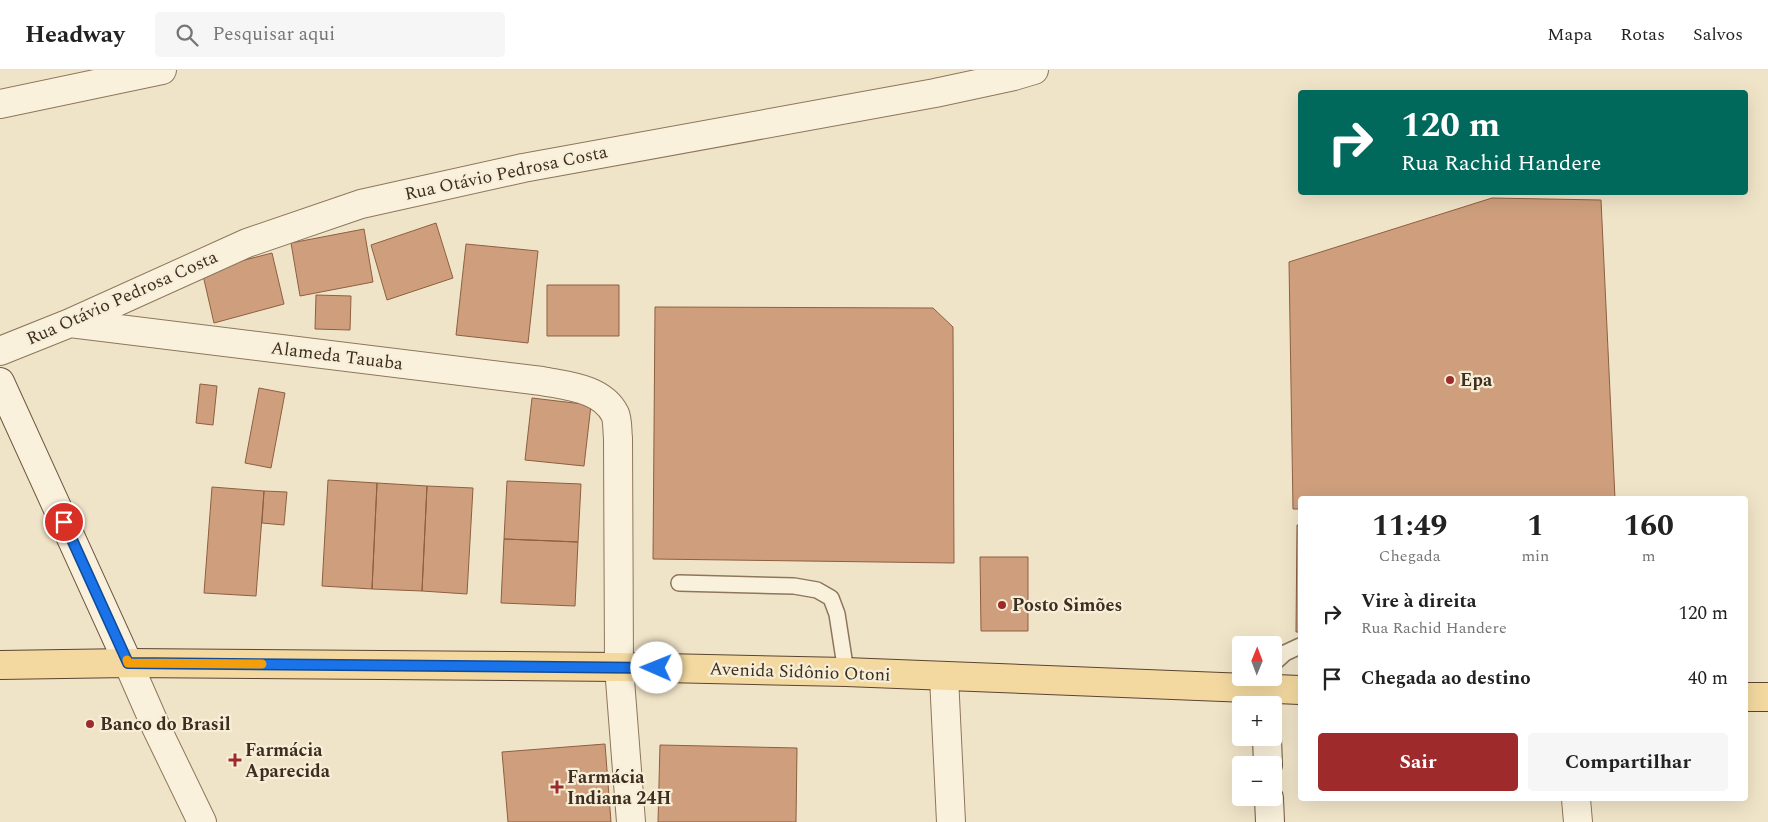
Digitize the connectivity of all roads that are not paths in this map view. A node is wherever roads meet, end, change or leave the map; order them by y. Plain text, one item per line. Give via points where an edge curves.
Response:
1 (162, 70) edge
2 (1034, 70) edge
3 (0, 104) edge
4 (70, 323) junction
5 (0, 351) edge
6 (0, 382) edge
7 (679, 583) dead end
8 (1298, 647) edge
9 (1282, 656) edge
10 (128, 663) junction
11 (0, 665) edge
12 (619, 667) junction
13 (846, 672) junction
14 (944, 677) junction
15 (1298, 690) edge
16 (1266, 691) edge
17 (1748, 697) edge
18 (1768, 697) edge
19 (1576, 801) edge
20 (1269, 806) edge
21 (202, 822) edge
22 (630, 822) edge
23 (951, 822) edge
24 (1270, 822) edge
25 (1578, 822) edge

1 - 3 street
2 - 4 street, Rua Otávio Pedrosa Costa via 935,93 523,168 361,204 247,243
4 - 5 street, Rua Otávio Pedrosa Costa
4 - 12 street, Alameda Tauaba via 542,382 575,387 603,398 615,415 618,438
6 - 10 street
7 - 13 lane via 794,586 817,590 831,598 837,614
8 - 9 lane
10 - 11 main road, Avenida Sidônio Otoni
10 - 12 main road, Avenida Sidônio Otoni
10 - 21 street
12 - 13 main road, Avenida Sidônio Otoni
12 - 22 street
13 - 14 main road, Avenida Sidônio Otoni
14 - 16 main road, Avenida Sidônio Otoni
14 - 23 street
15 - 16 main road, Avenida Sidônio Otoni
17 - 18 main road
19 - 25 street
20 - 24 street

